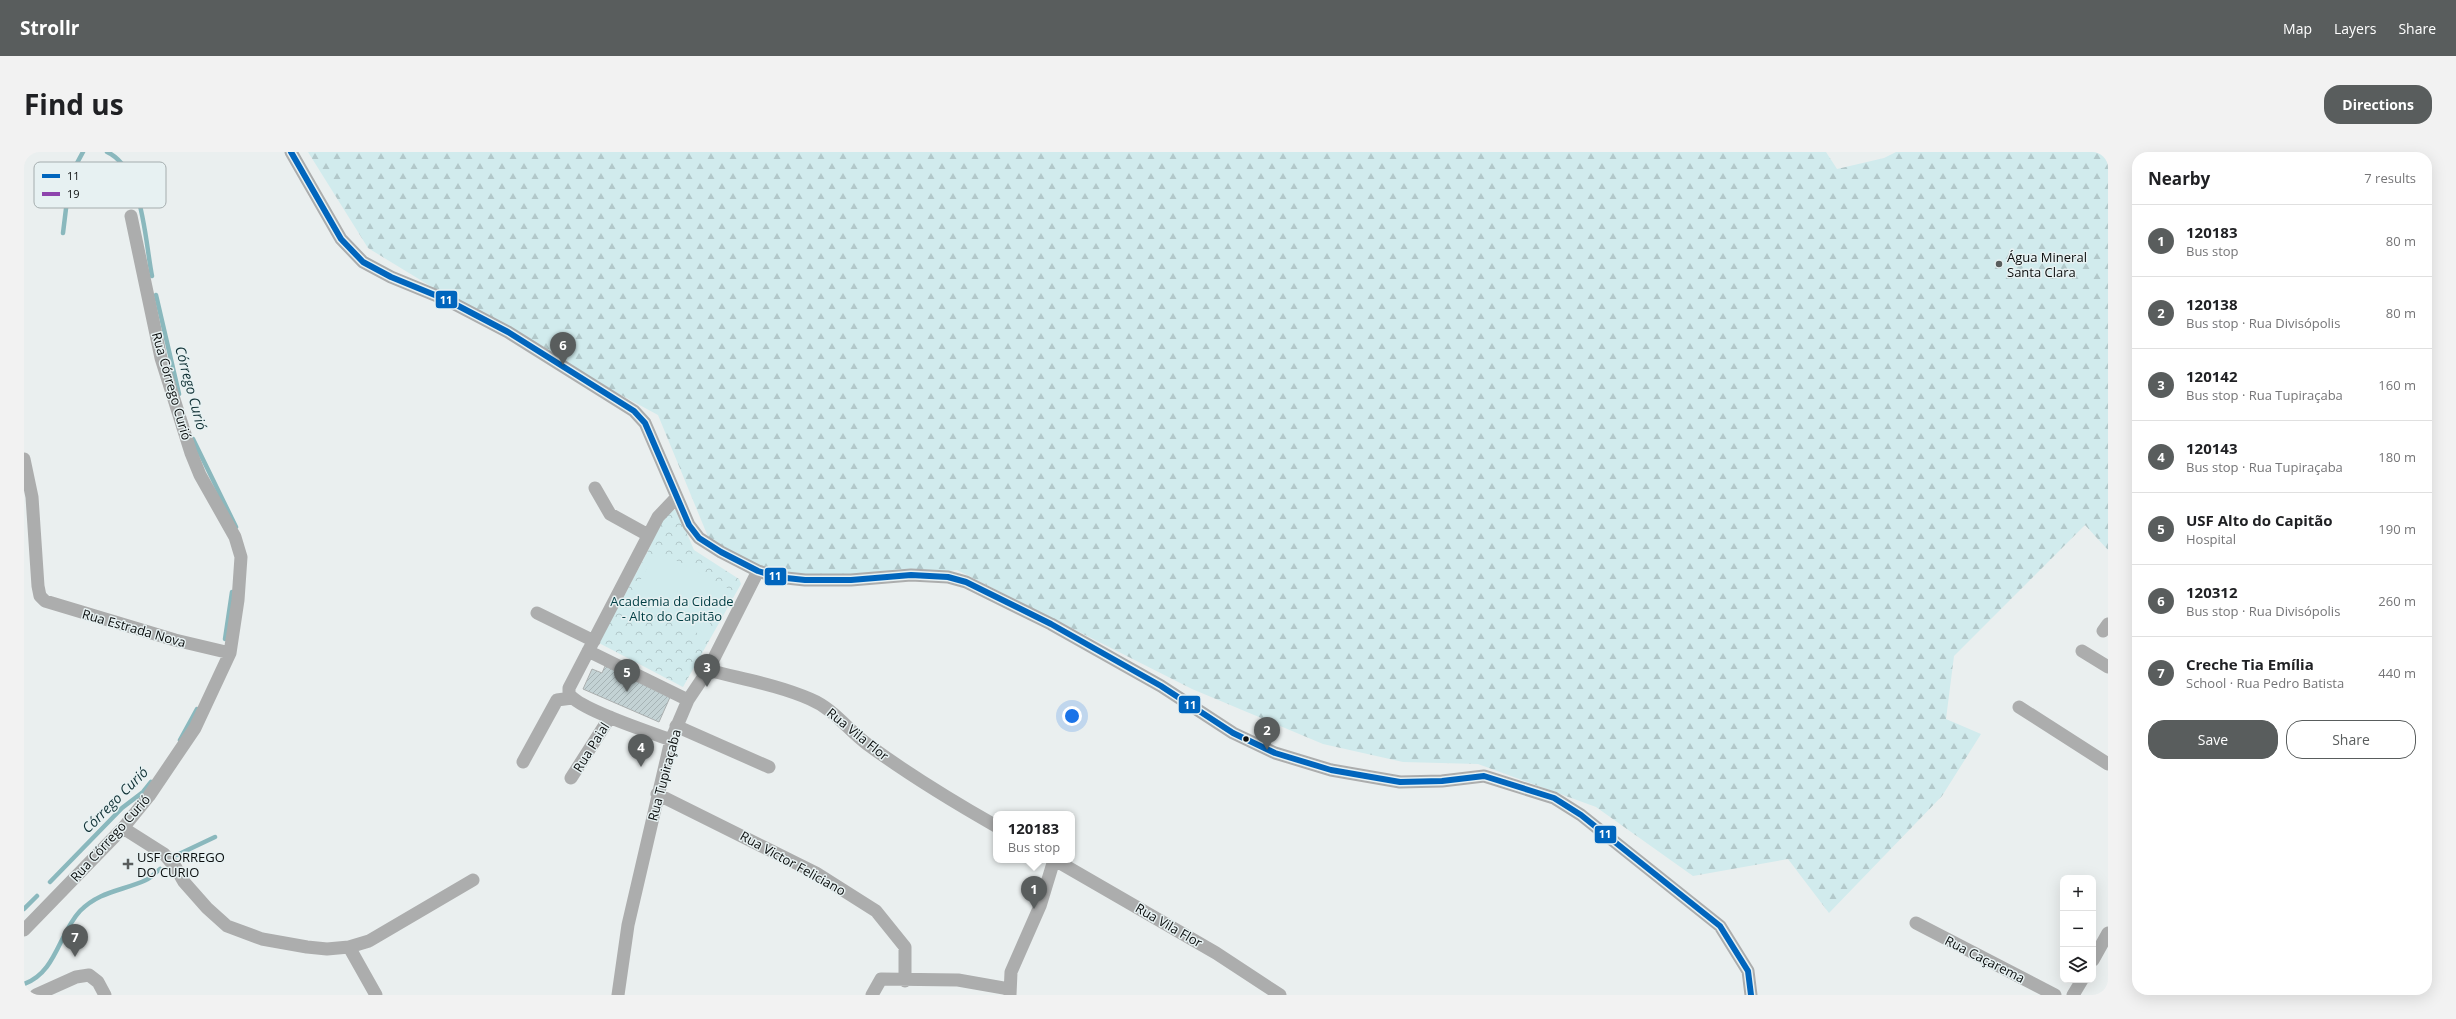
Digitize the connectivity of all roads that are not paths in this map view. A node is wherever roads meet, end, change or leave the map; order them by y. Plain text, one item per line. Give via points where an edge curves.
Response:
1 (291, 152) edge
2 (131, 216) dead end
3 (24, 459) edge
4 (595, 488) dead end
5 (676, 498) junction
6 (648, 536) junction
7 (758, 571) junction
8 (537, 612) dead end
9 (591, 646) junction
10 (2082, 651) dead end
11 (230, 653) junction
12 (2108, 667) edge
13 (708, 670) junction
14 (570, 693) junction
15 (688, 700) junction
16 (2019, 707) dead end
17 (610, 717) junction
18 (676, 726) junction
19 (671, 740) junction
20 (523, 762) dead end
21 (2108, 764) edge
22 (769, 767) dead end
23 (571, 778) dead end
24 (657, 794) junction
25 (993, 824) edge
26 (123, 828) junction
27 (1054, 863) edge
28 (1060, 863) edge
29 (474, 880) dead end
30 (1916, 923) dead end
31 (24, 930) edge
32 (2108, 934) edge
33 (349, 947) junction
34 (2096, 955) edge
35 (905, 981) junction
36 (2080, 983) edge
37 (1009, 992) edge
38 (36, 995) edge
39 (105, 995) edge
40 (376, 995) edge
41 (618, 995) edge
42 (872, 995) edge
43 (1280, 995) edge
44 (1751, 995) edge
45 (2055, 995) edge
46 (2073, 995) edge

1 - 5 street via 341,239 363,262 391,277 447,300 508,332 634,411 645,423
2 - 11 street, Rua Córrego Curió via 161,358 191,453 235,537 241,557
3 - 11 street, Rua Estrada Nova via 32,497 40,596 45,601
4 - 6 street via 610,514
5 - 6 street via 658,517
5 - 7 street via 699,538
6 - 9 street
7 - 13 street, Rua Tupiraçaba
7 - 44 street via 777,577 805,580 852,580 911,575 948,577 966,582 1051,624 1161,686 1233,733 1275,753 1331,770 1400,782 1484,776 1554,798 1581,815 1720,926 1748,971
8 - 9 street
9 - 14 street
9 - 15 street
10 - 12 street
11 - 26 street, Rua Córrego Curió via 195,728 149,796
13 - 15 street, Rua Tupiraçaba
13 - 25 street, Rua Vila Flor via 811,699 832,712 887,758
14 - 17 street
14 - 20 street via 557,700
15 - 18 street, Rua Tupiraçaba
16 - 21 street
17 - 19 street
17 - 23 street, Rua Paial
18 - 19 street, Rua Tupiraçaba
18 - 22 street
19 - 24 street, Rua Tupiraçaba
24 - 35 street, Rua Victor Feliciano via 816,873 876,911 905,948
24 - 41 street, Rua Tupiraçaba via 628,924
26 - 31 street, Rua Córrego Curió
26 - 33 street via 164,854 184,882 227,926 262,939 307,948
27 - 37 street via 1040,906 1015,960
28 - 43 street, Rua Vila Flor via 1216,953
29 - 33 street via 369,941
30 - 45 street, Rua Caçarema
32 - 34 street
33 - 40 street
35 - 37 street via 944,979
35 - 42 street via 881,980
36 - 46 street
38 - 39 street via 76,977 88,975 98,982

